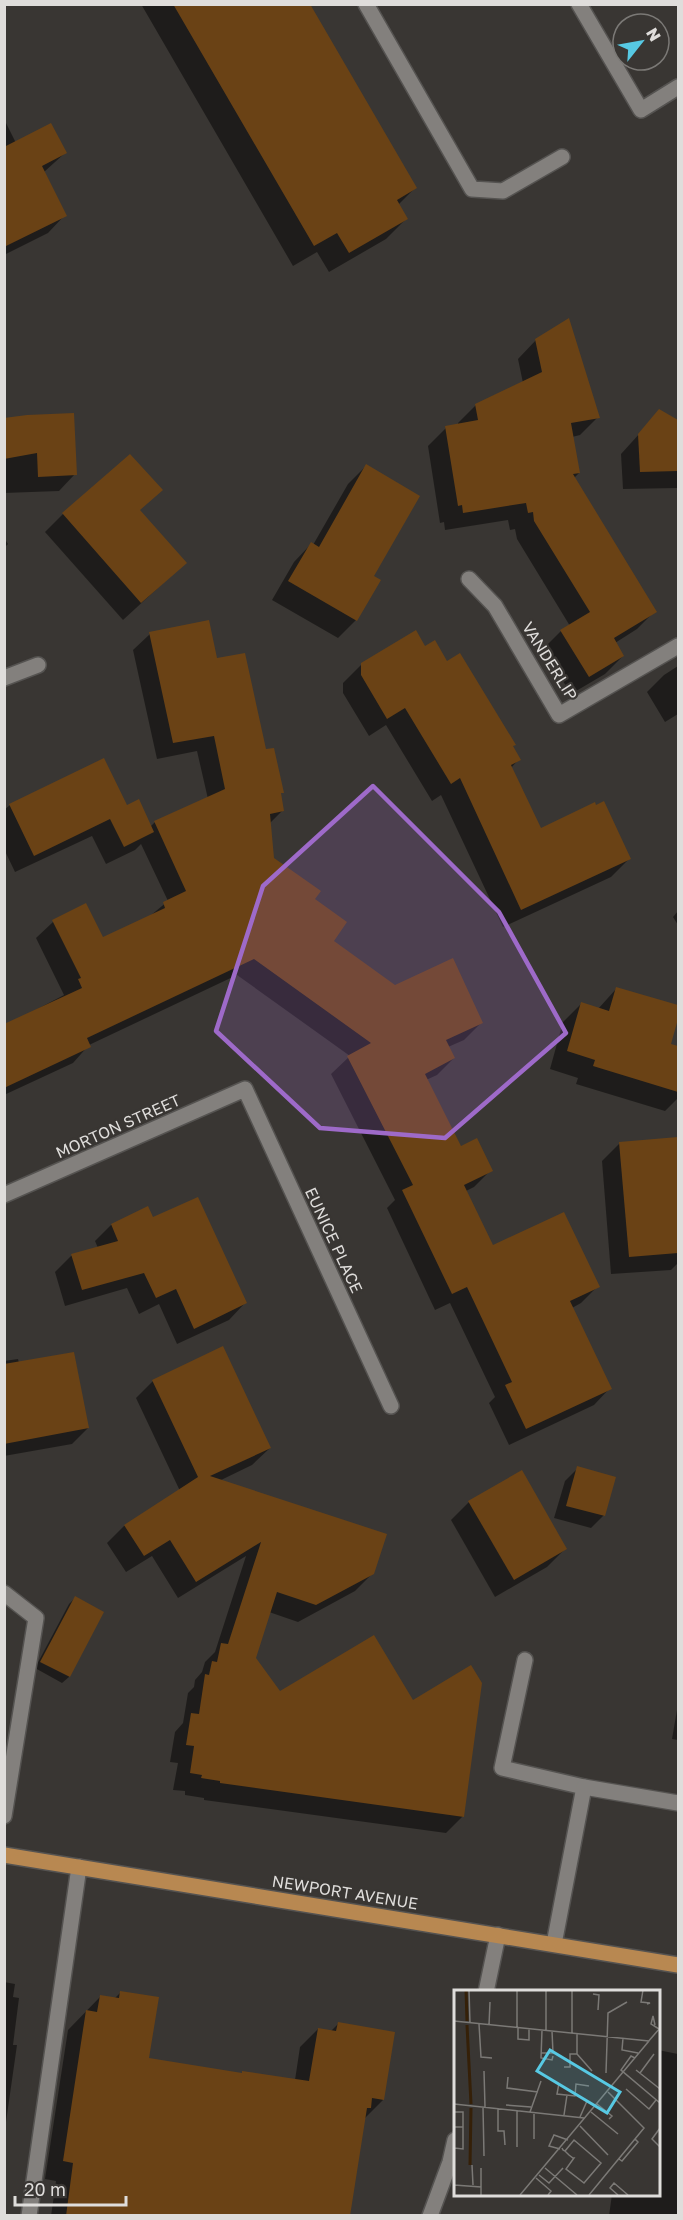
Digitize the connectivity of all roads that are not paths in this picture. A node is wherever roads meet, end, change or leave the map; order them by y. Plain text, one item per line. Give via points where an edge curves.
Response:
1 (366, 4) edge
2 (579, 4) edge
3 (678, 87) edge
4 (562, 157) dead end
5 (469, 579) dead end
6 (678, 646) edge
7 (38, 664) dead end
8 (4, 678) edge
9 (245, 1089) joint
10 (4, 1195) edge
11 (391, 1406) dead end
12 (4, 1593) edge
13 (525, 1660) dead end
14 (584, 1786) junction
15 (678, 1803) edge
16 (4, 1816) edge
17 (4, 1855) edge
18 (79, 1866) junction
19 (498, 1935) junction
20 (554, 1944) junction
21 (678, 1965) edge
22 (486, 1990) edge
23 (454, 2144) edge
24 (29, 2216) edge
25 (430, 2216) edge

1 - 4 street via 472,189 503,191
2 - 3 street via 641,110
5 - 6 street, VANDERLIP via 495,606 559,715
7 - 8 street
9 - 10 street, MORTON STREET
9 - 11 street, EUNICE PLACE
12 - 16 street via 36,1618
13 - 14 street via 502,1768
14 - 15 street
14 - 20 street
17 - 18 main road, NEWPORT AVENUE
18 - 19 main road, NEWPORT AVENUE
18 - 24 street
19 - 20 main road, NEWPORT AVENUE
19 - 22 street
20 - 21 main road, NEWPORT AVENUE
23 - 25 street

